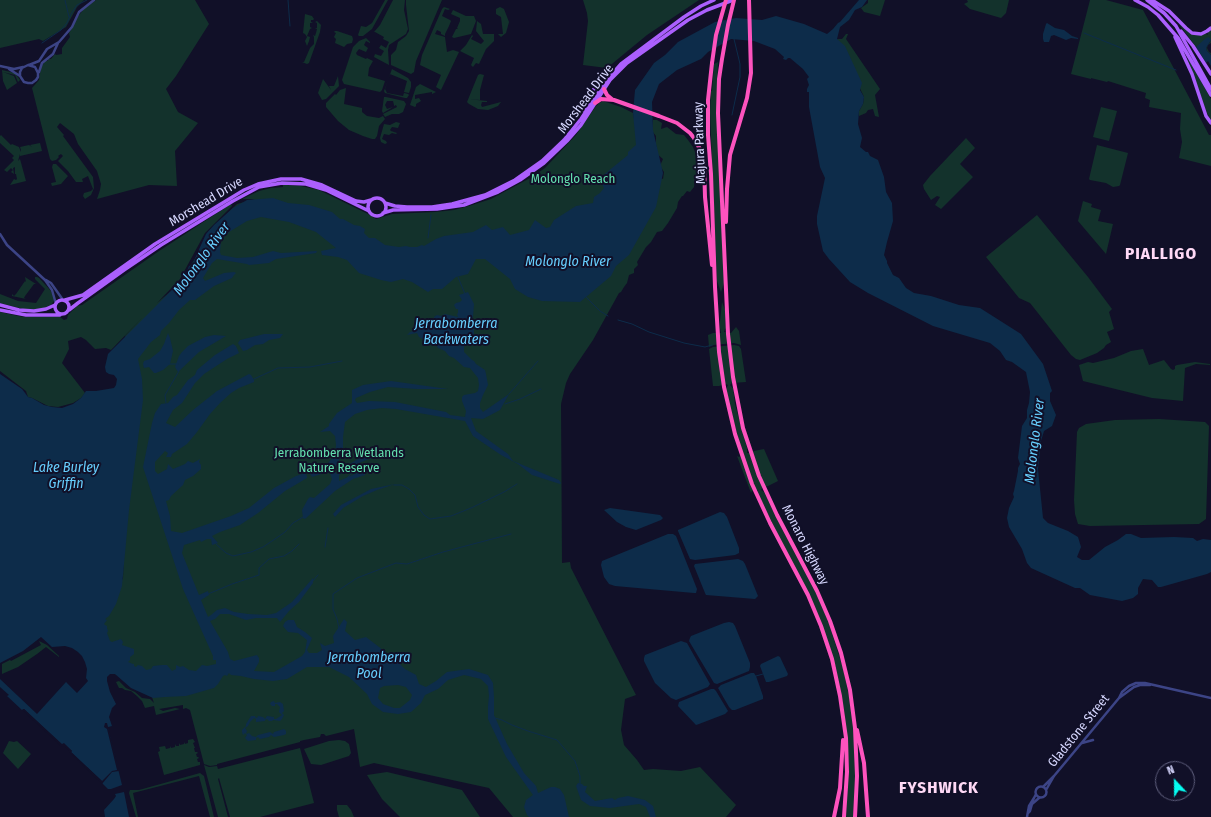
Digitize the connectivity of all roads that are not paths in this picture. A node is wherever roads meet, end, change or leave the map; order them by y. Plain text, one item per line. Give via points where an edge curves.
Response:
1 (94, 0) edge
2 (714, 0) edge
3 (726, 0) edge
4 (734, 0) edge
5 (748, 0) edge
6 (753, 0) edge
7 (1135, 0) edge
8 (1147, 0) edge
9 (1152, 0) edge
10 (750, 6) junction
11 (1176, 26) junction
12 (1211, 28) edge
13 (1173, 32) junction
14 (58, 42) junction
15 (29, 65) junction
16 (0, 66) edge
17 (23, 67) junction
18 (9, 69) junction
19 (38, 73) junction
20 (1211, 74) edge
21 (20, 76) junction
22 (1211, 89) edge
23 (602, 90) junction
24 (1211, 95) edge
25 (614, 100) junction
26 (595, 103) junction
27 (1211, 123) edge
28 (578, 124) junction
29 (371, 200) junction
30 (385, 203) junction
31 (369, 211) junction
32 (383, 213) junction
33 (0, 234) edge
34 (45, 280) junction
35 (726, 284) junction
36 (715, 287) junction
37 (64, 300) junction
38 (55, 304) junction
39 (0, 305) edge
40 (0, 310) edge
41 (69, 310) junction
42 (60, 314) junction
43 (1211, 698) edge
44 (845, 726) junction
45 (855, 728) junction
46 (1093, 740) dead end
47 (1081, 743) junction
48 (1054, 776) junction
49 (1043, 786) junction
50 (1046, 790) junction
51 (1036, 793) junction
52 (1040, 798) junction
53 (1028, 812) junction
54 (834, 817) edge
55 (844, 817) edge
56 (855, 817) edge
57 (868, 817) edge
58 (1027, 817) edge

1 - 14 street via 79,12 72,27
2 - 23 main road, Morshead Drive via 688,14 621,64 606,80
3 - 36 highway, Majura Parkway, bridge via 719,23 708,100
4 - 23 main road, Morshead Drive via 700,13 669,33 621,68
4 - 35 highway, Majura Parkway via 722,59 718,97
5 - 10 highway
6 - 10 highway
7 - 13 main road via 1158,15
8 - 11 main road
9 - 12 main road via 1169,11 1192,33 1203,34
10 - 35 highway via 749,90 728,165
11 - 20 main road
11 - 22 main road
13 - 24 main road
13 - 27 main road
14 - 15 street via 47,49 39,61
14 - 19 street via 53,54 42,63
15 - 17 street
15 - 19 street via 36,68
16 - 18 street
17 - 18 street
17 - 21 street
18 - 21 street
19 - 21 street via 36,80 30,83 23,81
23 - 25 highway
23 - 26 main road, Morshead Drive
23 - 28 main road, Morshead Drive
23 - 28 main road via 595,88 591,92
25 - 26 highway via 601,99
25 - 36 highway via 677,123 694,138 704,163 707,223
26 - 32 main road, Morshead Drive via 574,134 555,154 504,190 453,207 393,210
28 - 30 main road, Morshead Drive via 536,166 485,195 432,207 401,207
29 - 30 main road via 379,198
29 - 31 main road via 368,205
29 - 37 main road, Morshead Drive via 358,201 301,179 281,179 258,184 240,192 154,244 85,293
30 - 32 main road
31 - 32 main road via 375,215
31 - 41 main road, Morshead Drive via 326,190 306,184 282,183 259,187 233,200 161,245
33 - 34 street via 7,245
34 - 37 street via 51,283
34 - 38 street via 52,290
35 - 45 highway, Monaro Highway via 728,333 741,419 764,487 832,626 846,674
36 - 44 highway, Monaro Highway via 724,384 741,456 754,490 808,595 821,626 836,673
37 - 38 main road
37 - 41 main road via 69,305
38 - 39 main road via 34,311
38 - 42 main road via 56,311
40 - 42 main road via 30,316
41 - 42 main road via 65,314
43 - 47 street, Gladstone Street via 1154,685 1136,685 1122,692
44 - 54 highway
44 - 55 highway, Monaro Highway via 847,772
45 - 56 highway, Monaro Highway
45 - 57 highway via 864,763
46 - 47 street
47 - 48 street, Gladstone Street
48 - 49 street, Gladstone Street
48 - 50 street, Gladstone Street
49 - 50 street
49 - 51 street, Gladstone Street via 1038,787
50 - 52 street, Gladstone Street via 1046,796
51 - 52 street
51 - 53 street, Gladstone Street
52 - 53 street, Gladstone Street via 1033,802
53 - 58 street, Gladstone Street

